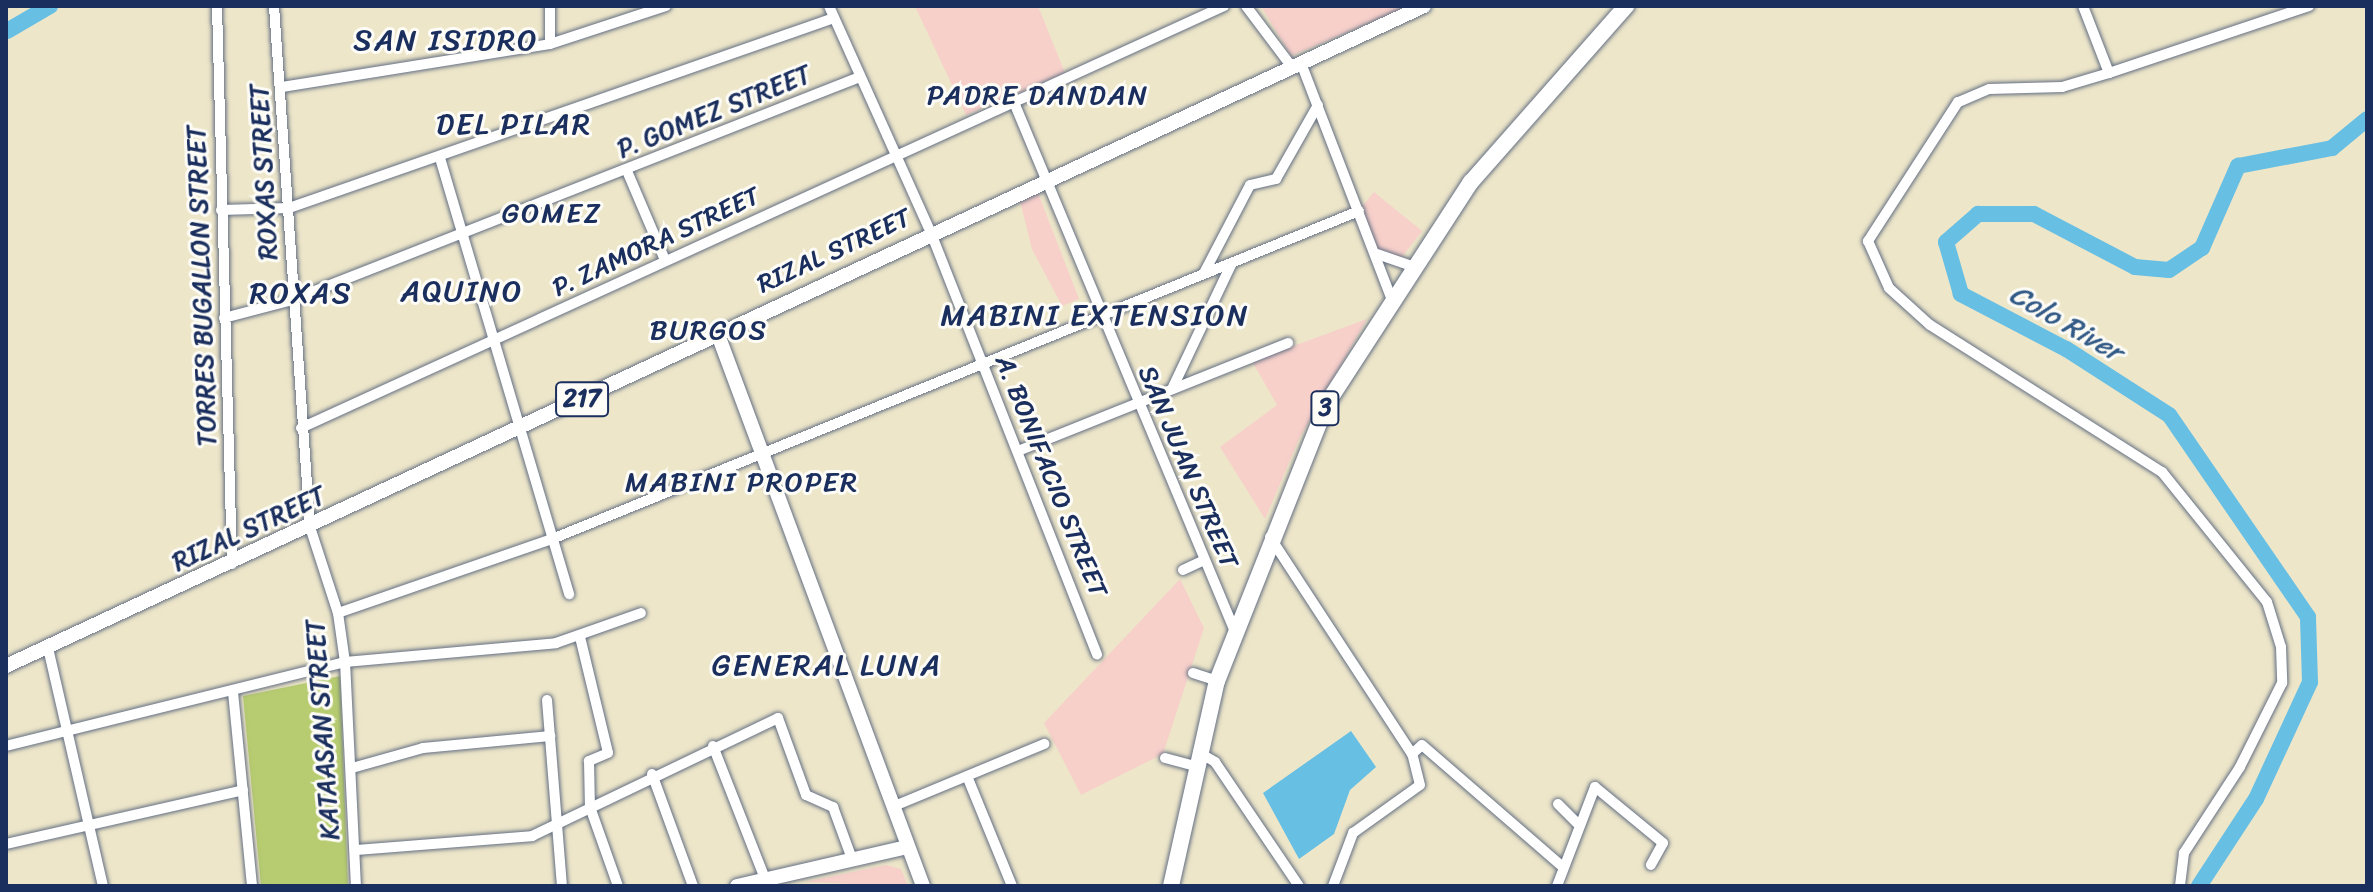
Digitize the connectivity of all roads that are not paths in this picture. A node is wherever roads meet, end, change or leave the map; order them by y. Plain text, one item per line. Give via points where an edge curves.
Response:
1 (217, 6) edge
2 (274, 6) edge
3 (550, 6) edge
4 (666, 6) edge
5 (829, 6) edge
6 (1224, 6) edge
7 (1246, 6) edge
8 (1424, 6) edge
9 (1626, 6) edge
10 (2083, 6) edge
11 (2309, 6) edge
12 (834, 18) junction
13 (550, 44) junction
14 (1296, 65) junction
15 (2109, 73) junction
16 (860, 77) junction
17 (282, 87) junction
18 (1013, 100) junction
19 (1318, 105) junction
20 (897, 154) junction
21 (440, 158) junction
22 (627, 171) junction
23 (1045, 180) junction
24 (289, 208) junction
25 (221, 210) junction
26 (1359, 211) junction
27 (931, 233) junction
28 (460, 236) junction
29 (1377, 254) junction
30 (665, 260) junction
31 (1232, 263) junction
32 (1411, 266) junction
33 (1204, 273) junction
34 (1391, 298) junction
35 (292, 300) junction
36 (1099, 316) junction
37 (224, 318) junction
38 (717, 332) junction
39 (1288, 343) dead end
40 (494, 344) junction
41 (983, 365) junction
42 (1173, 387) junction
43 (1137, 403) junction
44 (301, 428) junction
45 (523, 429) junction
46 (1018, 451) junction
47 (760, 456) junction
48 (310, 527) junction
49 (1269, 535) junction
50 (552, 539) junction
51 (1204, 560) junction
52 (232, 564) junction
53 (1183, 570) dead end
54 (569, 594) dead end
55 (338, 613) junction
56 (641, 613) dead end
57 (1234, 629) junction
58 (580, 637) junction
59 (48, 648) junction
60 (1097, 655) dead end
61 (345, 662) junction
62 (6, 666) edge
63 (1193, 673) dead end
64 (1217, 681) junction
65 (233, 692) junction
66 (547, 700) dead end
67 (67, 732) junction
68 (550, 736) junction
69 (1044, 744) dead end
70 (6, 746) edge
71 (713, 746) junction
72 (1412, 754) junction
73 (1165, 758) dead end
74 (1196, 759) junction
75 (352, 768) junction
76 (652, 774) junction
77 (969, 781) junction
78 (243, 790) junction
79 (1558, 804) dead end
80 (590, 807) junction
81 (892, 807) junction
82 (1579, 825) junction
83 (90, 826) junction
84 (557, 826) junction
85 (6, 844) edge
86 (907, 847) junction
87 (355, 850) junction
88 (852, 859) junction
89 (1651, 865) dead end
90 (1563, 867) junction
91 (765, 879) junction
92 (103, 886) edge
93 (251, 886) edge
94 (356, 886) edge
95 (562, 886) edge
96 (618, 886) edge
97 (693, 886) edge
98 (737, 886) edge
99 (923, 886) edge
100 (1012, 886) edge
101 (1171, 886) edge
102 (1299, 886) edge
103 (1333, 886) edge
104 (1557, 886) edge
105 (2180, 886) edge

1 - 25 street, TORRES BUGALLON STREET
2 - 17 street, ROXAS STREET
3 - 13 street
4 - 13 street
5 - 12 street, A. BONIFACIO STREET
6 - 18 street, P. ZAMORA STREET
7 - 14 street
8 - 14 main road, RIZAL STREET / 217
9 - 32 highway, 3 via 1540,98
10 - 15 street
11 - 15 street
12 - 16 street, A. BONIFACIO STREET
12 - 21 street
13 - 17 street
14 - 19 street
14 - 23 main road, RIZAL STREET / 217
15 - 105 street via 2062,87 1989,89 1958,102 1868,241 1889,288 1930,325 2162,472 2267,602 2281,647 2282,683 2240,767 2184,853
16 - 20 street, A. BONIFACIO STREET
16 - 22 street, P. GOMEZ STREET
17 - 24 street, ROXAS STREET
18 - 20 street, P. ZAMORA STREET
18 - 23 street, SAN JUAN STREET
19 - 26 street
19 - 33 street via 1276,179 1250,185
20 - 27 street, A. BONIFACIO STREET
20 - 30 street, P. ZAMORA STREET
21 - 24 street
21 - 28 street
22 - 28 street, P. GOMEZ STREET
22 - 30 street
23 - 27 main road, RIZAL STREET / 217
23 - 36 street, SAN JUAN STREET
24 - 25 street
24 - 35 street, ROXAS STREET
25 - 37 street, TORRES BUGALLON STREET
26 - 29 street
26 - 31 street
27 - 38 main road, RIZAL STREET / 217
27 - 41 street, A. BONIFACIO STREET
28 - 35 street, P. GOMEZ STREET
28 - 40 street
29 - 32 street
29 - 34 street
30 - 40 street, P. ZAMORA STREET
31 - 33 street
31 - 42 street
32 - 34 highway, 3
33 - 36 street
34 - 49 highway, 3 via 1326,405
35 - 37 street, P. GOMEZ STREET
35 - 44 street, ROXAS STREET
36 - 41 street
36 - 43 street, SAN JUAN STREET
37 - 52 street, TORRES BUGALLON STREET
38 - 45 main road, RIZAL STREET / 217
38 - 47 main road
39 - 42 street
40 - 44 street, P. ZAMORA STREET
40 - 45 street
41 - 46 street, A. BONIFACIO STREET
41 - 47 street
42 - 43 street
43 - 46 street
43 - 51 street, SAN JUAN STREET
44 - 48 street, ROXAS STREET
45 - 48 main road, RIZAL STREET / 217
45 - 50 street
46 - 60 street, A. BONIFACIO STREET
47 - 50 street
47 - 81 main road
48 - 52 main road, RIZAL STREET / 217
48 - 55 street, KATAASAN STREET
49 - 57 highway, 3
49 - 72 street
50 - 54 street
50 - 55 street
51 - 53 street
51 - 57 street, SAN JUAN STREET
52 - 59 main road, RIZAL STREET / 217
55 - 61 street, KATAASAN STREET
56 - 58 street
57 - 64 highway, 3
58 - 61 street
58 - 80 street via 608,753 589,761
59 - 62 main road, RIZAL STREET / 217
59 - 67 street
61 - 65 street
61 - 75 street, KATAASAN STREET
63 - 64 street
64 - 74 highway, 3
65 - 67 street
65 - 78 street
66 - 68 street
67 - 70 street
67 - 83 street
68 - 75 street via 423,748
68 - 84 street
69 - 77 street
71 - 76 street
71 - 88 street via 778,718 806,795 833,807
71 - 91 street
72 - 90 street via 1422,745
72 - 103 street via 1420,785 1353,833
73 - 74 street
74 - 101 highway, 3
74 - 102 street via 1215,762
75 - 87 street, KATAASAN STREET
76 - 80 street
76 - 97 street
77 - 81 street
77 - 100 street
78 - 83 street
78 - 93 street
79 - 82 street
80 - 84 street
80 - 96 street
81 - 86 main road
82 - 89 street via 1595,787 1663,843
82 - 90 street
83 - 85 street
83 - 92 street
84 - 87 street via 532,836
84 - 95 street
86 - 88 main road
86 - 99 main road
87 - 94 street, KATAASAN STREET
88 - 91 main road
90 - 104 street
91 - 98 main road

